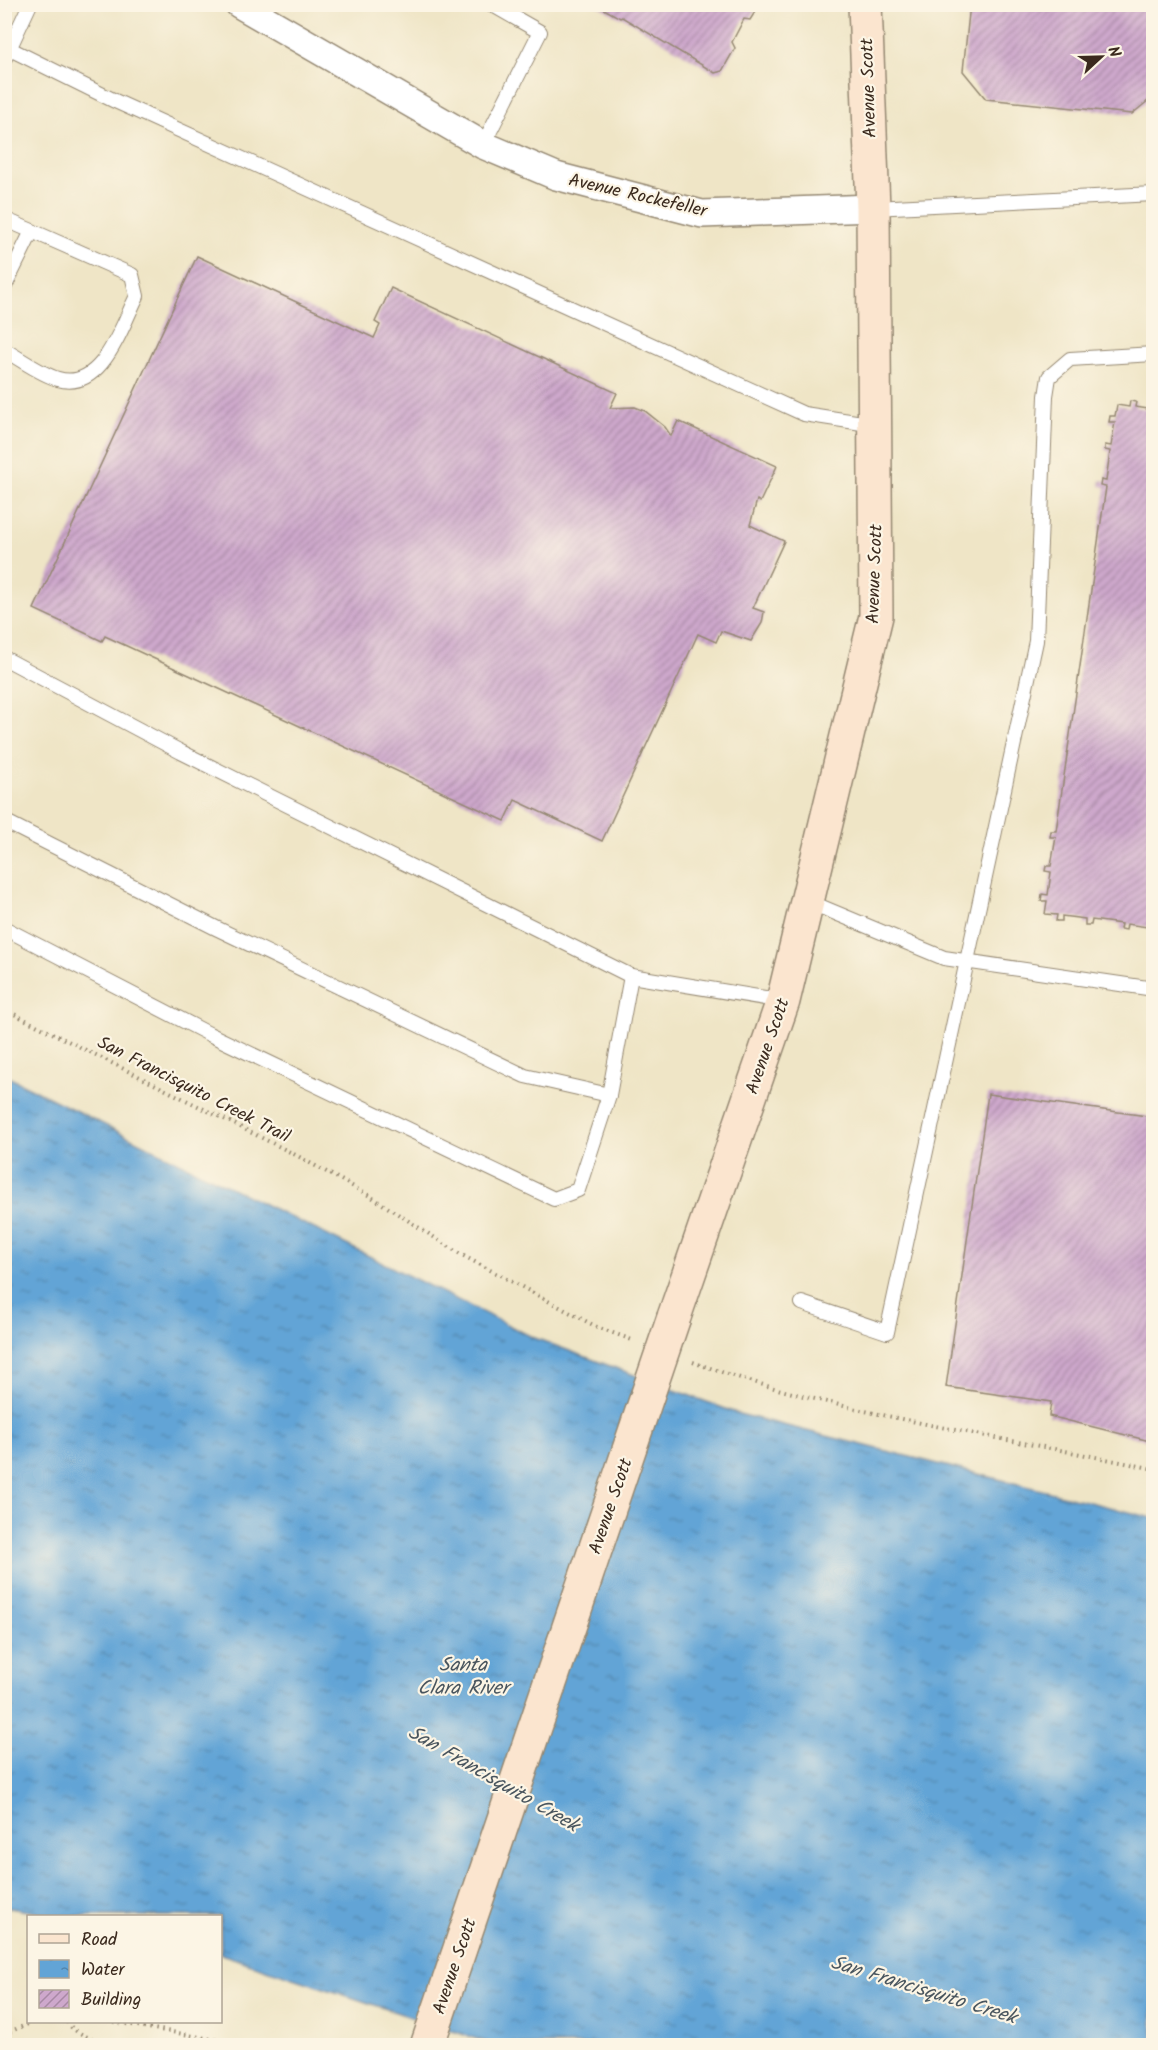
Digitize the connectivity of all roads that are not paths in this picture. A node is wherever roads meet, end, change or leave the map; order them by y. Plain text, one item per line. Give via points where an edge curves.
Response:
1 (30, 4) edge
2 (239, 4) edge
3 (491, 4) edge
4 (865, 4) edge
5 (7, 55) edge
6 (483, 145) junction
7 (1154, 194) edge
8 (873, 208) junction
9 (4, 219) edge
10 (32, 231) junction
11 (4, 288) edge
12 (4, 350) edge
13 (1154, 354) edge
14 (875, 425) junction
15 (4, 658) edge
16 (4, 821) edge
17 (807, 901) junction
18 (4, 928) edge
19 (969, 962) junction
20 (632, 976) junction
21 (1154, 989) edge
22 (783, 1001) junction
23 (609, 1095) junction
24 (802, 1303) dead end
25 (427, 2046) edge

1 - 5 lane
2 - 6 street, Avenue Rockefeller
3 - 6 lane via 540,32
4 - 8 main road, Avenue Scott
5 - 14 lane via 804,414
6 - 8 street, Avenue Rockefeller via 556,176 702,214
7 - 8 lane, Avenue Rockefeller
8 - 14 main road, Avenue Scott
9 - 10 lane
10 - 11 lane
10 - 12 lane via 132,275 137,296 99,369 80,381 58,379
13 - 19 lane via 1070,359 1049,376 1036,641
14 - 17 main road, Avenue Scott via 876,616
15 - 20 lane via 181,752
16 - 23 lane via 525,1076
17 - 19 lane via 944,958
17 - 22 main road, Avenue Scott
18 - 23 lane via 209,1034 554,1199 578,1190
19 - 21 lane
19 - 24 lane via 887,1332
20 - 22 lane
20 - 23 lane
22 - 25 main road, Avenue Scott, bridge

